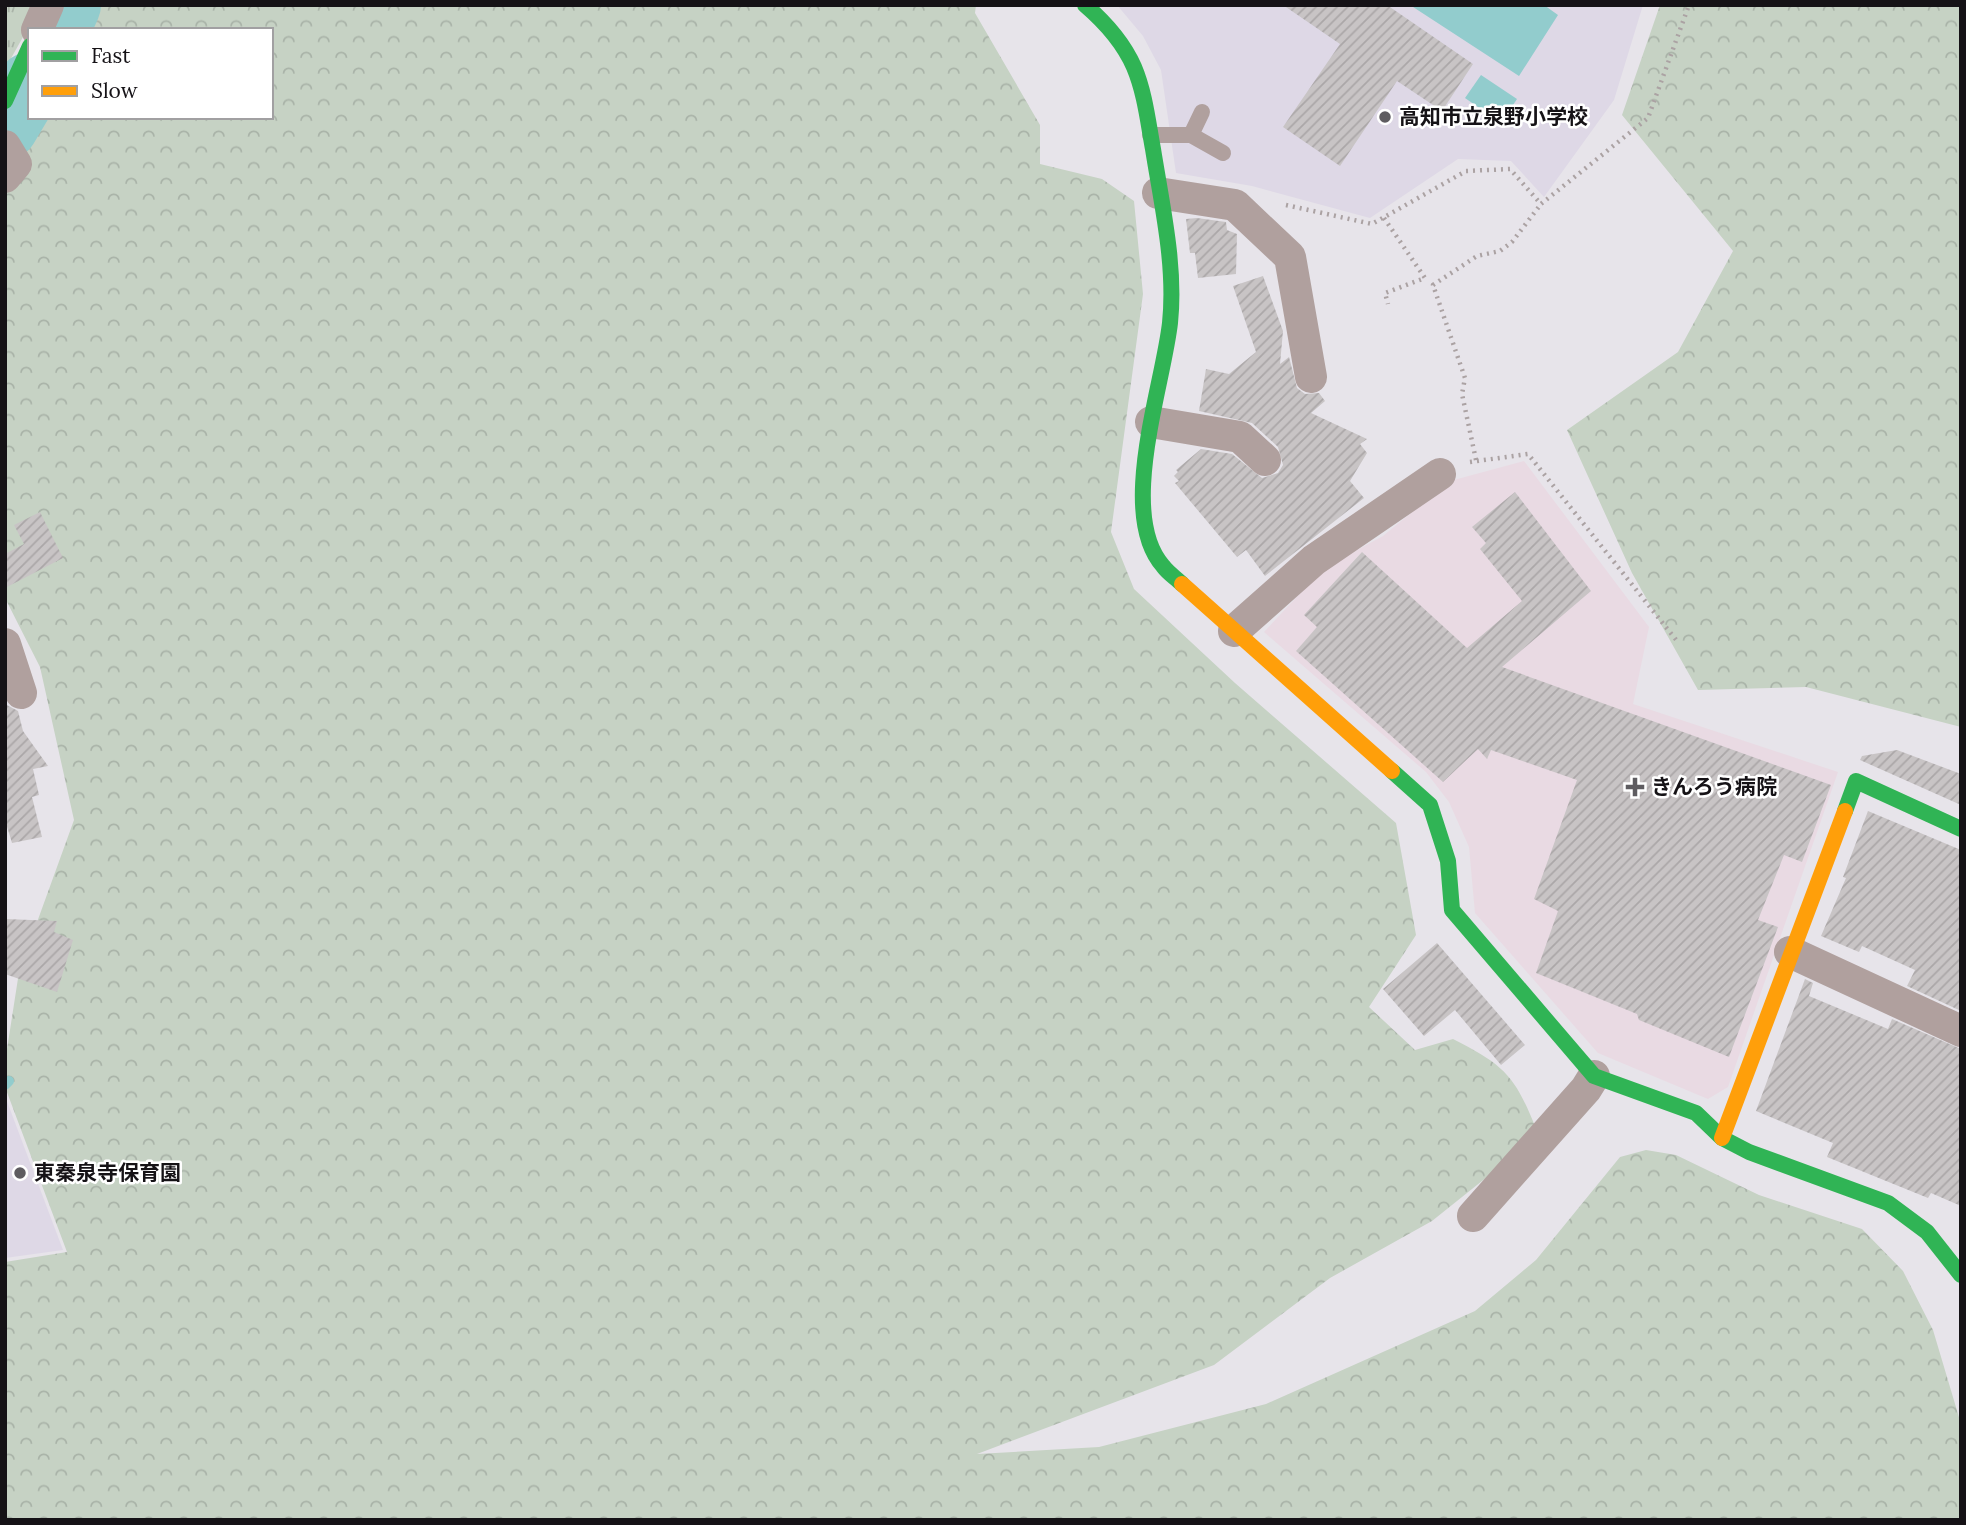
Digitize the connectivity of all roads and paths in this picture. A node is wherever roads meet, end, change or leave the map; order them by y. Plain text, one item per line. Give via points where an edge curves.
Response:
1 (48, 5) edge
2 (1085, 5) edge
3 (1689, 5) edge
4 (38, 28) edge
5 (28, 50) edge
6 (5, 101) edge
7 (1202, 112) dead end
8 (1150, 135) junction
9 (1191, 135) junction
10 (1223, 153) dead end
11 (1158, 193) junction
12 (1274, 202) dead end
13 (1541, 204) junction
14 (1384, 218) junction
15 (1388, 304) dead end
16 (1311, 377) dead end
17 (1151, 422) junction
18 (1265, 460) dead end
19 (1476, 460) junction
20 (1440, 474) joint
21 (1234, 631) junction
22 (1677, 641) dead end
23 (5, 644) edge
24 (21, 692) dead end
25 (1961, 829) edge
26 (1790, 952) junction
27 (1961, 1031) edge
28 (1594, 1076) junction
29 (1722, 1138) junction
30 (1473, 1216) dead end
31 (1960, 1272) edge

1 - 4 street
2 - 8 street via 1124,45 1136,65
3 - 13 path via 1648,118
5 - 6 street
7 - 9 lane
8 - 9 lane
8 - 11 street
9 - 10 lane
11 - 16 street via 1235,205 1290,257
11 - 17 street via 1171,289
12 - 14 path via 1372,224
13 - 14 path via 1510,169 1466,172
13 - 19 path via 1500,251 1477,256 1433,285 1465,377 1462,394
14 - 15 path via 1425,278 1385,293
17 - 18 street via 1240,437
17 - 21 street via 1143,499 1150,547 1161,565
19 - 20 path
19 - 22 path via 1528,453
20 - 21 street via 1314,560
21 - 28 street via 1430,805 1448,861 1452,910
23 - 24 street
25 - 26 street via 1856,780
26 - 27 street
26 - 29 street
28 - 29 street via 1696,1113
28 - 30 street
29 - 31 street via 1888,1203 1927,1232

